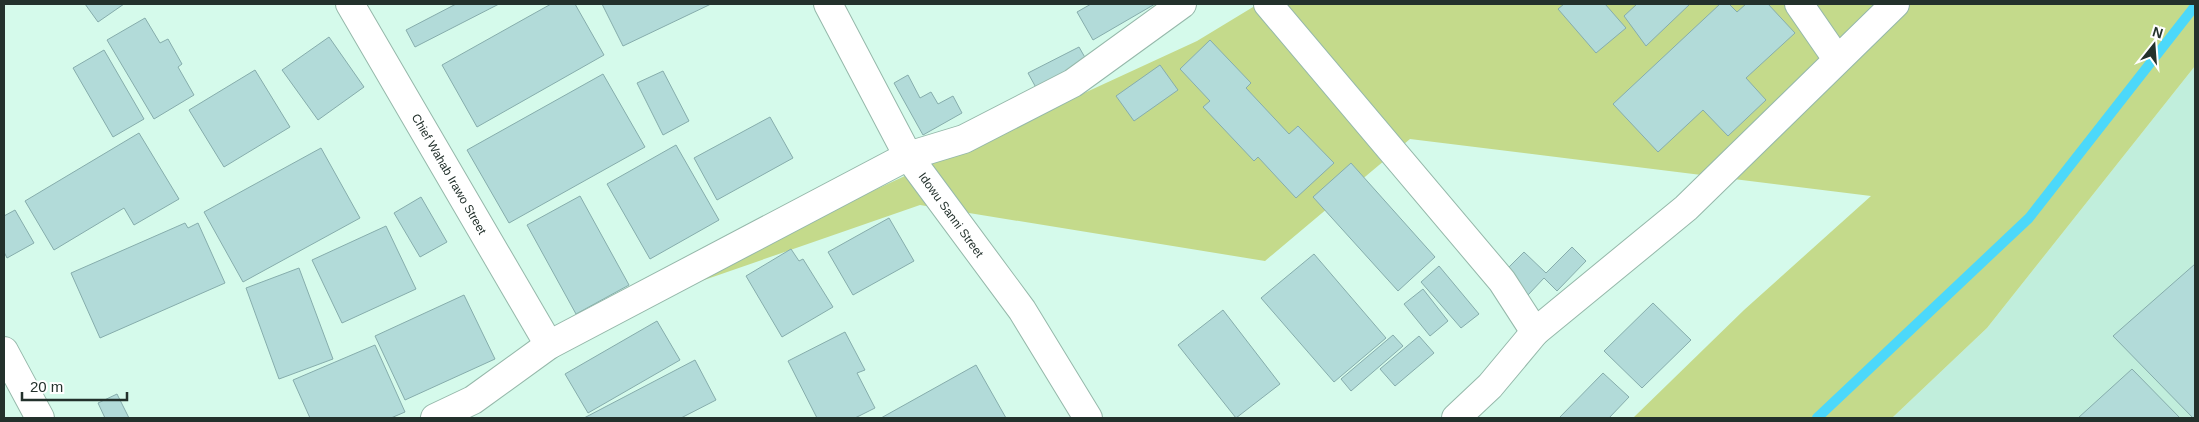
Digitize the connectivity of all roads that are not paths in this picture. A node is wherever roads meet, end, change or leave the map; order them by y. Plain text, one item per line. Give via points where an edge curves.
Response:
1 (350, 4) edge
2 (828, 4) edge
3 (1182, 4) edge
4 (1268, 4) edge
5 (1799, 4) edge
6 (1894, 4) edge
7 (1837, 59) junction
8 (908, 156) junction
9 (1535, 332) junction
10 (549, 345) junction
11 (4, 352) edge
12 (478, 409) edge
13 (40, 418) edge
14 (435, 418) edge
15 (1088, 418) edge
16 (1456, 418) edge

1 - 10 street, Chief Wahab Irawo Street
2 - 8 street, Idowu Sanni Street
3 - 8 street via 1073,83 964,139
4 - 9 street via 1502,281
5 - 7 street
6 - 7 street
7 - 9 street via 1686,208
8 - 10 street
8 - 15 street, Idowu Sanni Street via 1022,310
9 - 16 street via 1490,386
10 - 12 street
11 - 13 street
12 - 14 street

